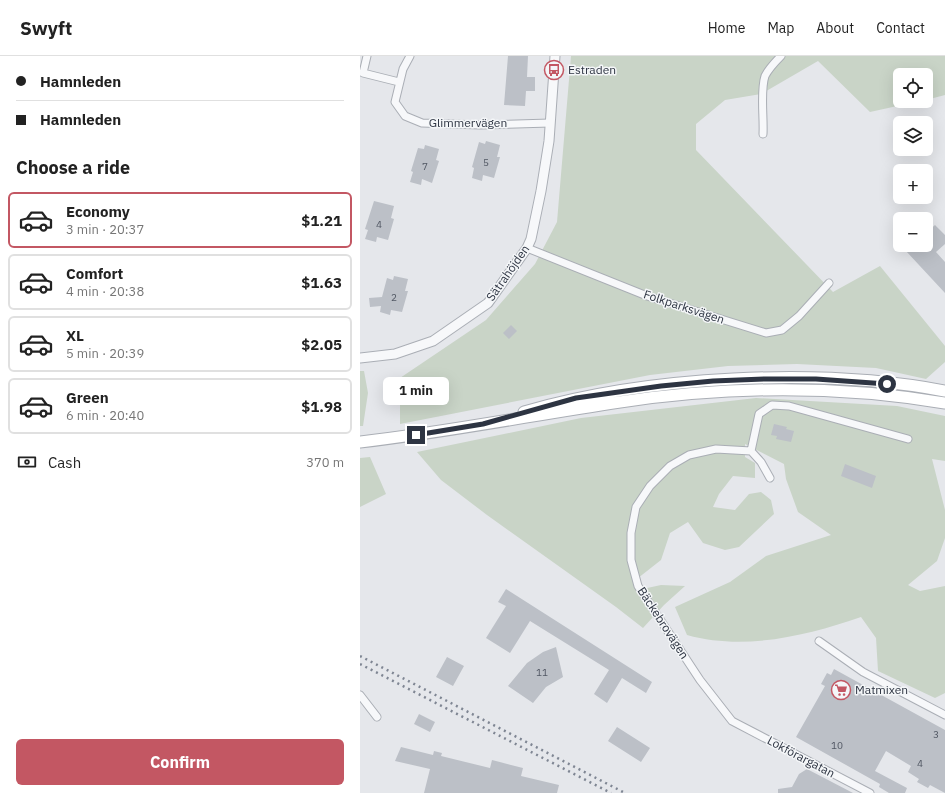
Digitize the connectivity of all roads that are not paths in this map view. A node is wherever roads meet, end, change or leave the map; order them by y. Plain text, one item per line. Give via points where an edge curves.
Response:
1 (367, 56) edge
2 (410, 56) edge
3 (555, 56) edge
4 (781, 56) edge
5 (362, 72) edge
6 (400, 82) junction
7 (550, 123) junction
8 (763, 134) dead end
9 (527, 248) junction
10 (829, 283) dead end
11 (360, 358) edge
12 (945, 392) edge
13 (945, 403) edge
14 (483, 424) junction
15 (908, 439) dead end
16 (360, 442) edge
17 (751, 451) junction
18 (770, 478) dead end
19 (819, 641) dead end
20 (360, 695) edge
21 (945, 715) edge
22 (377, 717) dead end
23 (732, 721) joint
24 (870, 793) edge

1 - 5 street
2 - 6 street, Glimmervägen
3 - 7 street, Sätrahöjden
4 - 8 street via 765,76
5 - 6 street
6 - 7 street, Glimmervägen via 396,102 405,116 422,123
7 - 9 street, Sätrahöjden via 541,191
9 - 10 street, Folkparksvägen via 647,296 766,333 782,330 799,316
9 - 11 street, Sätrahöjden via 488,303 433,341 395,354
12 - 14 main road via 900,385 816,379 713,381 576,398
13 - 14 main road via 909,397 833,391 715,392 621,402
14 - 16 main road
15 - 17 street via 789,406 772,405 758,414
17 - 18 street
17 - 23 street, Bäckebrovägen via 716,449 689,455 670,466 650,486 636,507 631,533 631,560 638,586 700,680
19 - 21 street via 863,672
20 - 22 street
23 - 24 street, Lokförargatan

